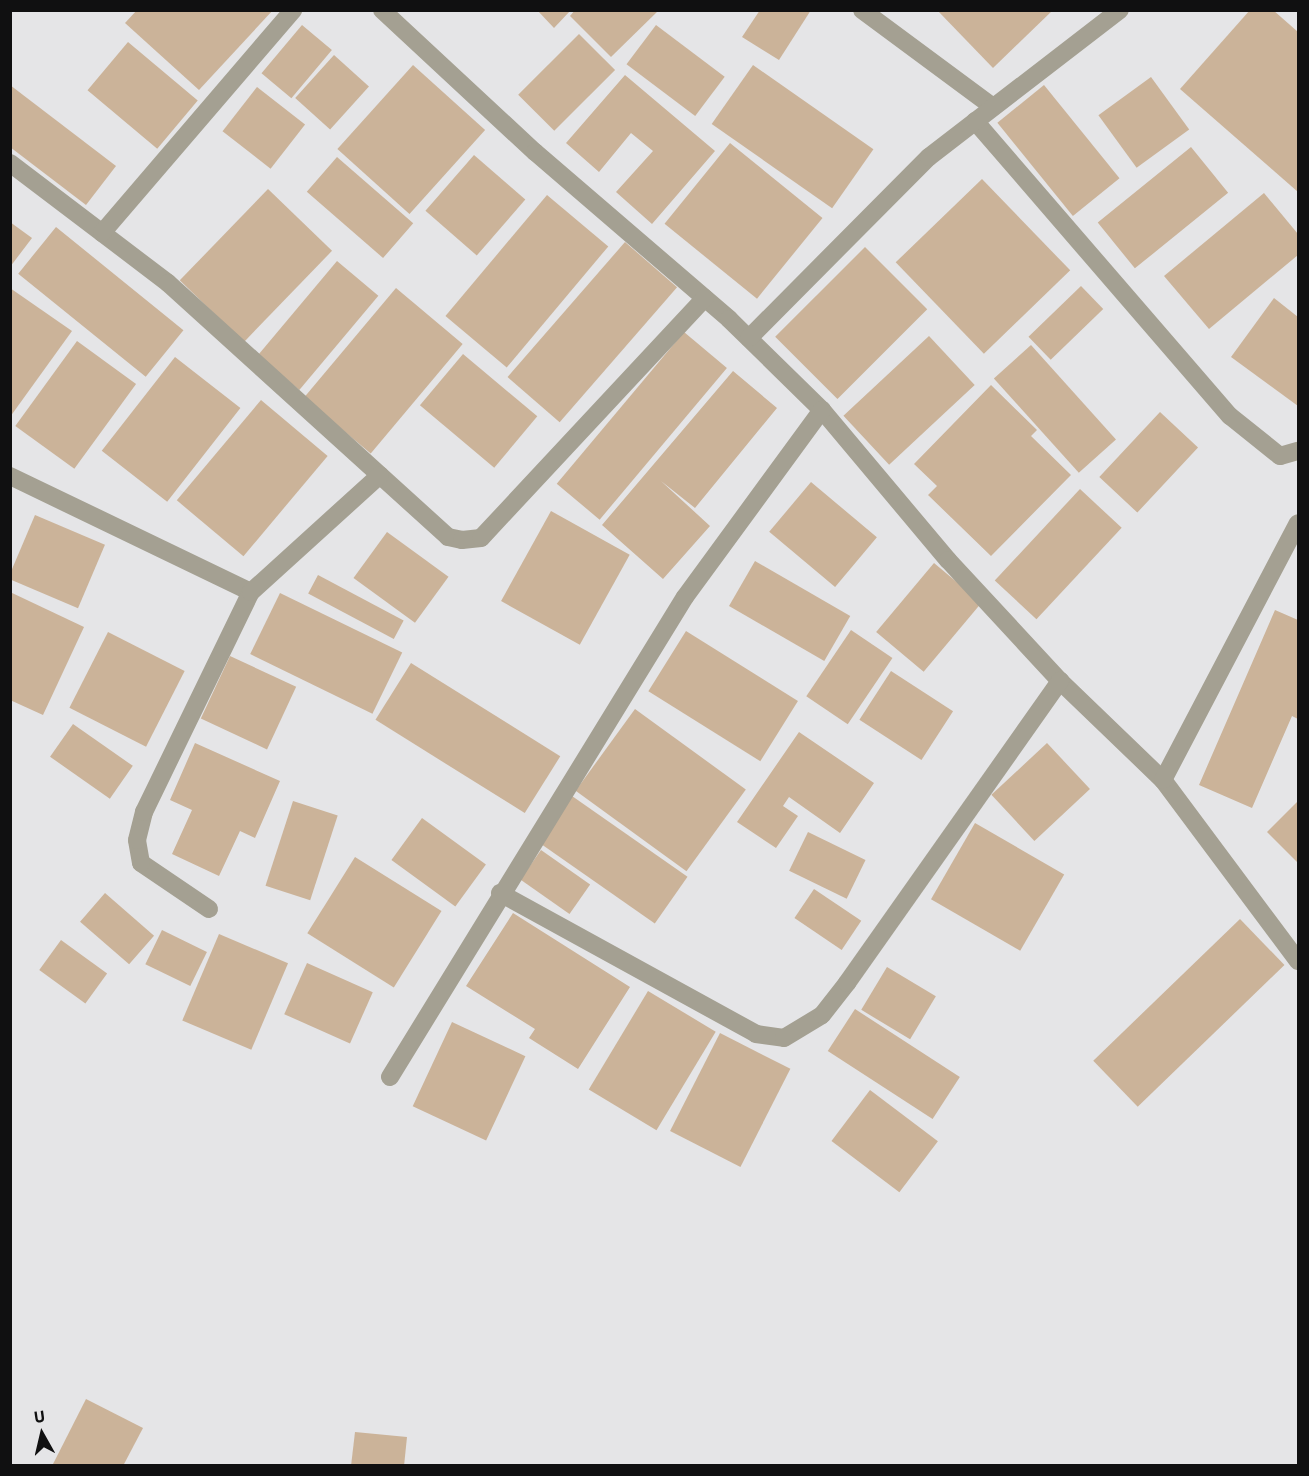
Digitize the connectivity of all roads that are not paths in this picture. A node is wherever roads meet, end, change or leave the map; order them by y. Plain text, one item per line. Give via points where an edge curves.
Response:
1 (293, 10) edge
2 (382, 10) edge
3 (862, 10) edge
4 (1120, 10) edge
5 (993, 107) junction
6 (975, 121) junction
7 (10, 163) edge
8 (102, 233) junction
9 (705, 298) junction
10 (749, 338) junction
11 (822, 410) junction
12 (1299, 452) edge
13 (10, 476) edge
14 (380, 476) junction
15 (1299, 523) edge
16 (251, 592) junction
17 (1060, 681) junction
18 (1163, 780) junction
19 (500, 893) junction
20 (210, 909) dead end
21 (1299, 961) edge
22 (390, 1077) dead end

1 - 8 street
2 - 9 street via 535,152
3 - 5 street
4 - 5 street
5 - 6 street
6 - 10 street via 929,157
6 - 12 street via 1230,416 1280,456
7 - 8 street
8 - 14 street via 168,284
9 - 10 street
9 - 14 street via 481,538 448,537
10 - 11 street
11 - 17 street
11 - 19 street via 685,597
13 - 16 street
14 - 16 street
15 - 18 street
16 - 20 street via 144,812 137,840 141,863 152,874
17 - 18 street
17 - 19 street via 841,991 805,1030 784,1038 756,1034
18 - 21 street
19 - 22 street

